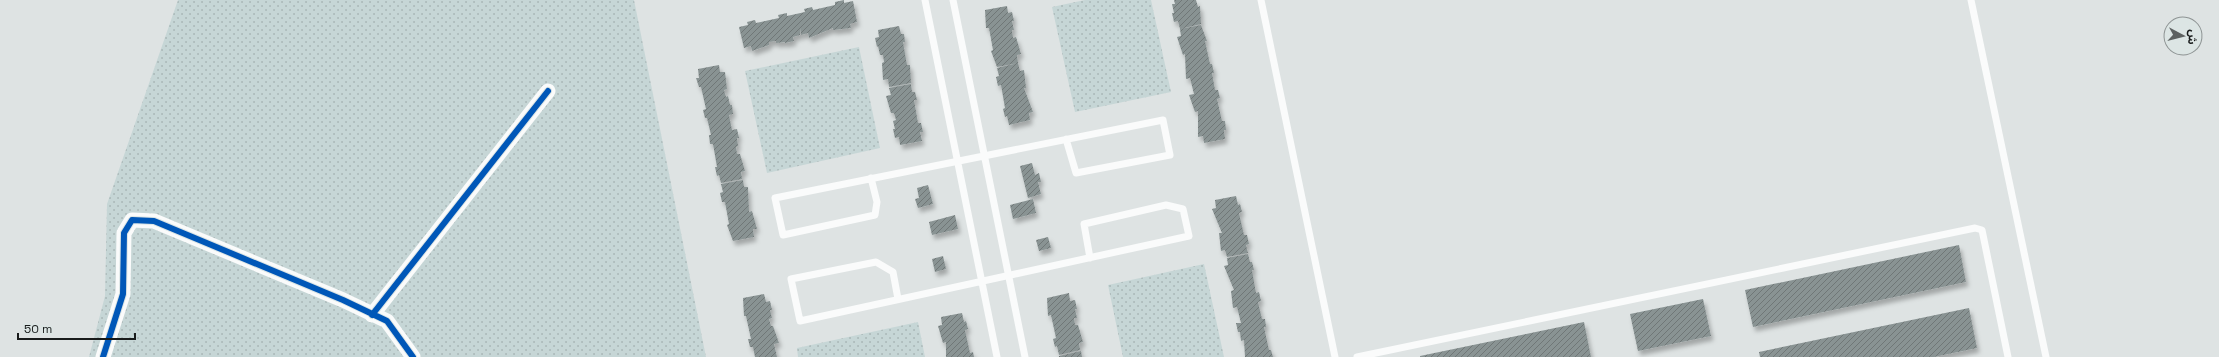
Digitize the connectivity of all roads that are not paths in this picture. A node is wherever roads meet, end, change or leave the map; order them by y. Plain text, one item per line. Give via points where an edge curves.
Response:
1 (925, 0) edge
2 (953, 0) edge
3 (1261, 0) edge
4 (1971, 0) edge
5 (548, 91) dead end
6 (1066, 139) junction
7 (985, 155) junction
8 (957, 161) junction
9 (872, 178) junction
10 (1090, 258) junction
11 (1009, 275) junction
12 (982, 281) junction
13 (898, 299) junction
14 (372, 315) junction
15 (102, 357) edge
16 (413, 357) edge
17 (997, 357) edge
18 (1025, 357) edge
19 (1335, 357) edge
20 (1357, 357) edge
21 (2008, 357) edge
22 (2046, 357) edge

1 - 8 lane
2 - 7 lane
3 - 19 lane
4 - 22 lane
5 - 14 street
6 - 6 lane via 1076,173 1170,155 1162,120
6 - 7 lane
7 - 8 lane
7 - 11 lane
8 - 9 lane
8 - 12 lane
9 - 9 lane via 774,198 783,235 875,215 877,202
10 - 10 lane via 1084,224 1166,205 1184,209 1189,236
10 - 11 lane
11 - 12 lane
11 - 18 lane
12 - 13 lane
12 - 17 lane
13 - 13 lane via 800,321 791,279 876,262 893,272
14 - 15 street via 154,221 132,220 124,233 123,294
14 - 16 street via 387,322
20 - 21 lane via 1975,228 1982,230

